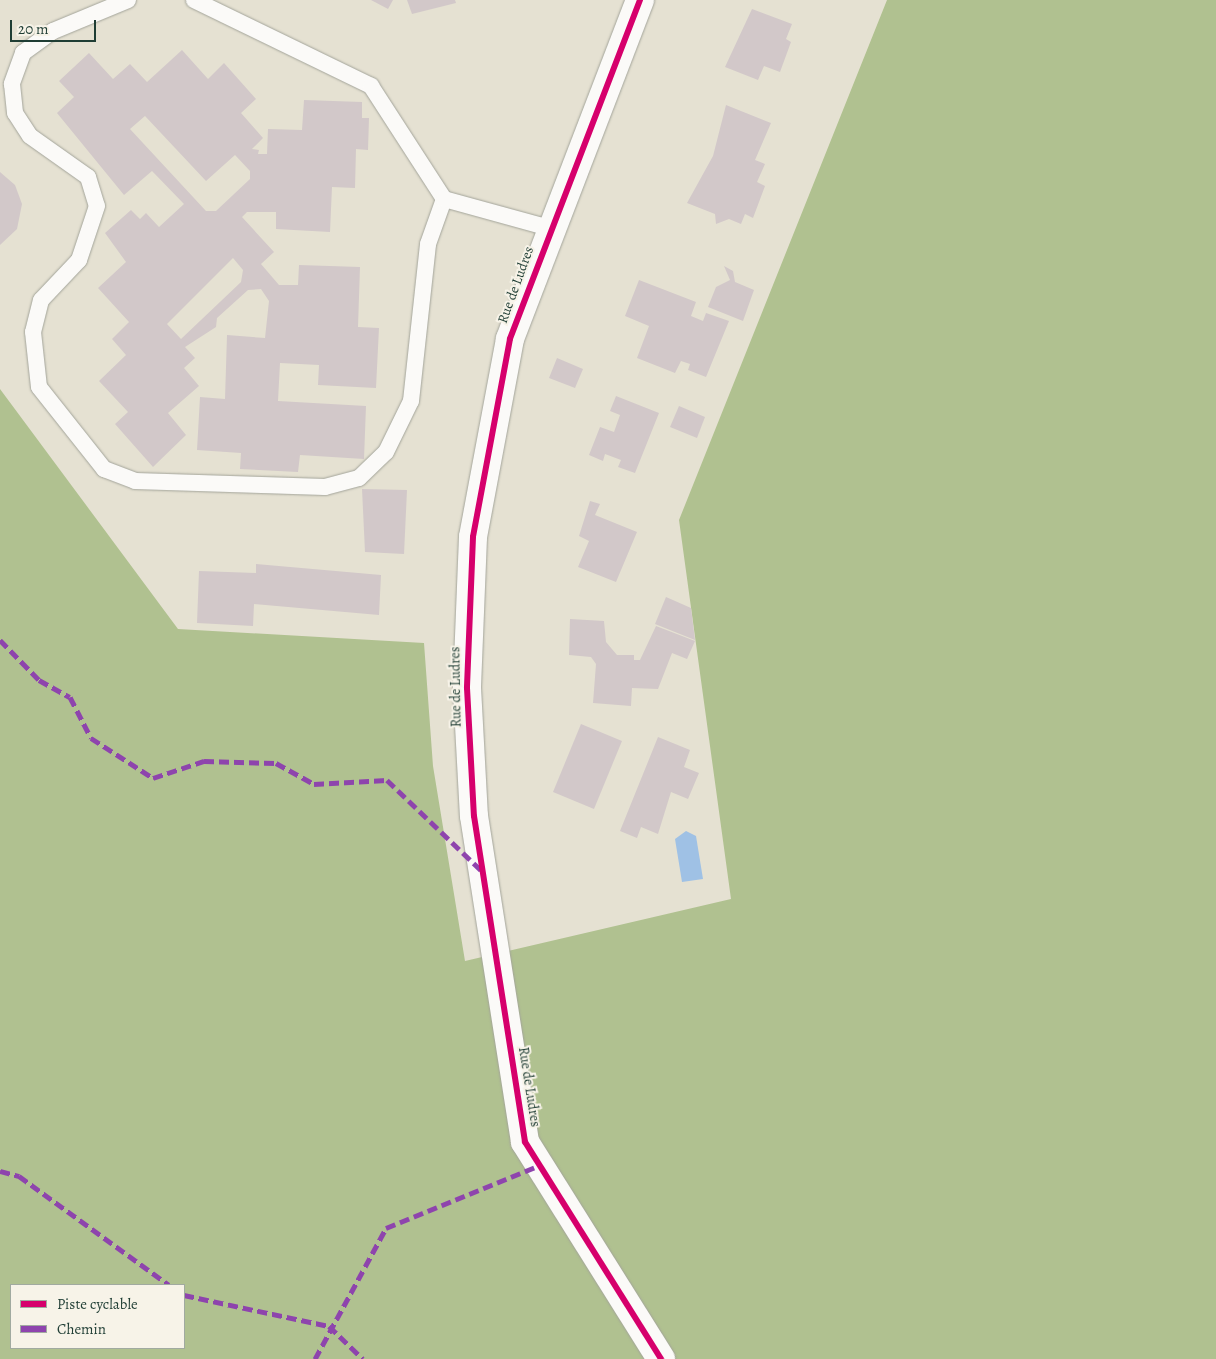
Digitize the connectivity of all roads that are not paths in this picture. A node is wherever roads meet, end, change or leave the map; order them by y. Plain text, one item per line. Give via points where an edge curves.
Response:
1 (128, 0) edge
2 (194, 0) edge
3 (640, 0) edge
4 (444, 199) junction
5 (549, 228) junction
6 (661, 1359) edge

1 - 4 lane via 53,31 23,53 12,84 15,113 30,136 88,177 97,206 79,260 41,300 33,332 39,387 104,469 135,481 325,487 359,478 386,452 411,401 428,244
2 - 4 lane via 371,86
3 - 5 street, Rue de Ludres
4 - 5 lane
5 - 6 street, Rue de Ludres via 510,340 473,537 467,688 472,799 525,1142

